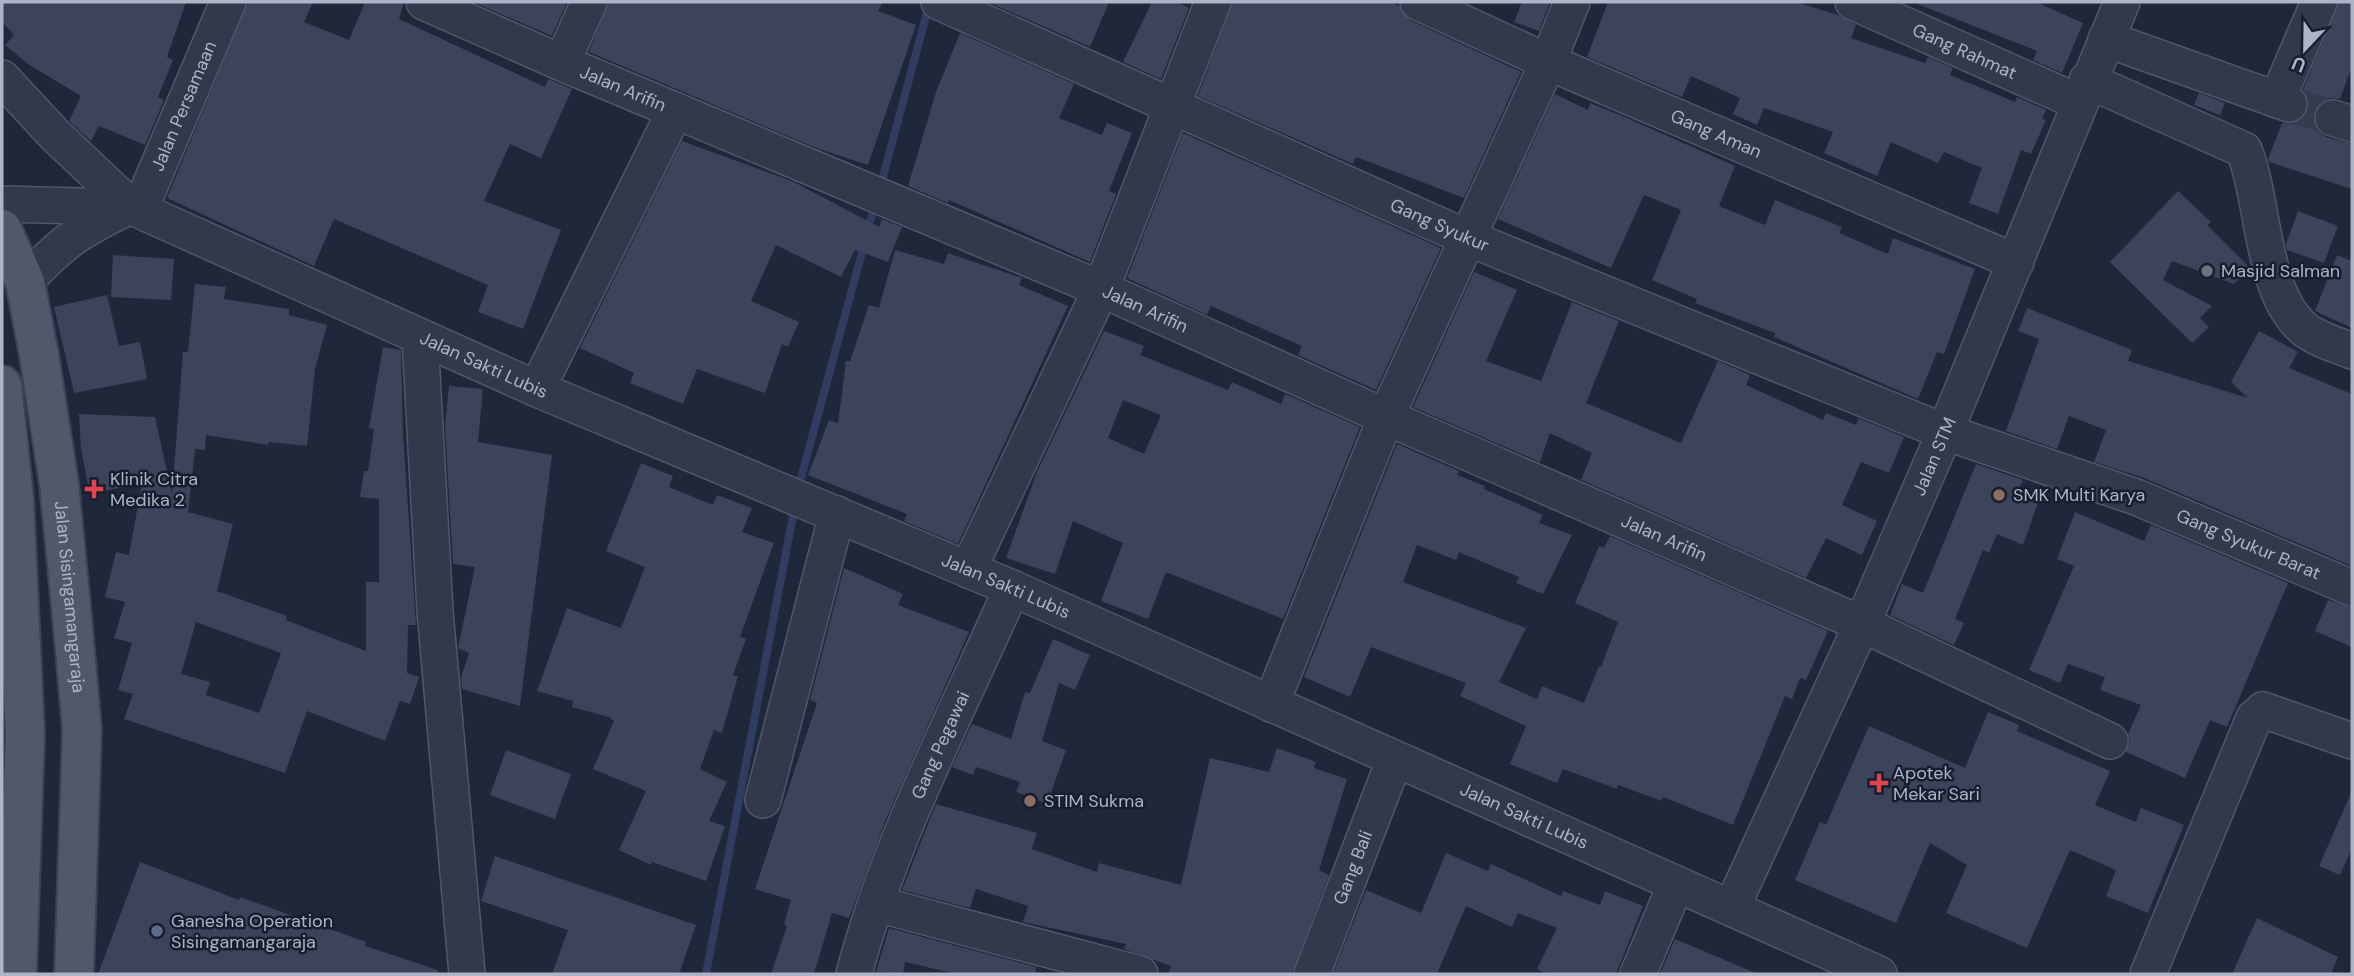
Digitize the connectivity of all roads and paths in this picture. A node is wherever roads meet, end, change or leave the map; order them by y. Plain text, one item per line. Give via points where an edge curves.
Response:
1 (228, 2) edge
2 (424, 2) edge
3 (589, 2) edge
4 (1213, 2) edge
5 (1418, 2) edge
6 (1572, 2) edge
7 (1853, 2) edge
8 (2122, 2) edge
9 (2319, 2) edge
10 (947, 5) edge
11 (2106, 39) junction
12 (1548, 62) junction
13 (562, 63) junction
14 (2, 78) edge
15 (2083, 91) junction
16 (1171, 106) junction
17 (675, 110) junction
18 (2, 204) edge
19 (135, 208) junction
20 (2, 229) edge
21 (1468, 238) junction
22 (2015, 262) junction
23 (25, 282) junction
24 (1101, 289) junction
25 (420, 337) junction
26 (2352, 351) edge
27 (2, 385) edge
28 (537, 388) junction
29 (1386, 417) junction
30 (1945, 432) junction
31 (832, 512) junction
32 (968, 570) junction
33 (1012, 588) junction
34 (2352, 588) edge
35 (1862, 624) junction
36 (1271, 704) junction
37 (13, 734) edge
38 (2110, 741) dead end
39 (2352, 741) edge
40 (1394, 761) junction
41 (763, 800) dead end
42 (1676, 884) junction
43 (877, 904) junction
44 (1732, 907) junction
45 (1134, 973) edge
46 (17, 974) edge
47 (74, 974) edge
48 (467, 974) edge
49 (854, 974) edge
50 (1312, 974) edge
51 (1638, 974) edge
52 (1879, 974) edge
53 (2148, 974) edge

1 - 19 street, Jalan Persamaan
2 - 13 street, Jalan Arifin
3 - 13 street
4 - 16 street
5 - 12 street, Gang Aman
6 - 12 street
7 - 15 street, Gang Rahmat
8 - 11 street, Jalan STM
9 - 11 street via 2283,102
10 - 16 street, Gang Syukur
11 - 15 street, Jalan STM
12 - 21 street
12 - 22 street, Gang Aman
13 - 17 street, Jalan Arifin
14 - 19 street, Jalan Sakti Lubis via 55,135
15 - 22 street, Jalan STM
15 - 26 street, Gang Rahmat via 2244,150 2279,294 2306,330
16 - 21 street, Gang Syukur
16 - 24 street
17 - 24 street, Jalan Arifin
17 - 28 street
18 - 19 street
19 - 23 street via 81,229
19 - 25 street, Jalan Sakti Lubis
20 - 23 main road, Jalan Sisingamangaraja
21 - 29 street
21 - 30 street, Gang Syukur
22 - 30 street, Jalan STM
23 - 47 main road, Jalan Sisingamangaraja via 59,484 82,729
24 - 29 street, Jalan Arifin
24 - 32 street
25 - 28 street, Jalan Sakti Lubis
25 - 48 street via 435,611
27 - 37 main road via 15,498
28 - 31 street, Jalan Sakti Lubis
29 - 35 street, Jalan Arifin
29 - 36 street
30 - 34 street, Gang Syukur Barat via 2136,497
30 - 35 street, Jalan STM
31 - 32 street, Jalan Sakti Lubis
31 - 41 street
32 - 33 street, Jalan Sakti Lubis
33 - 36 street, Jalan Sakti Lubis
33 - 43 street, Gang Pegawai via 896,850
35 - 38 street, Jalan Arifin
35 - 44 street, Jalan STM
36 - 40 street, Jalan Sakti Lubis
37 - 46 main road
39 - 53 street via 2263,710 2254,718
40 - 42 street, Jalan Sakti Lubis
40 - 50 street, Gang Bali
42 - 44 street, Jalan Sakti Lubis
42 - 51 street
43 - 45 street
43 - 49 street, Gang Pegawai via 870,913
44 - 52 street, Jalan Sakti Lubis

